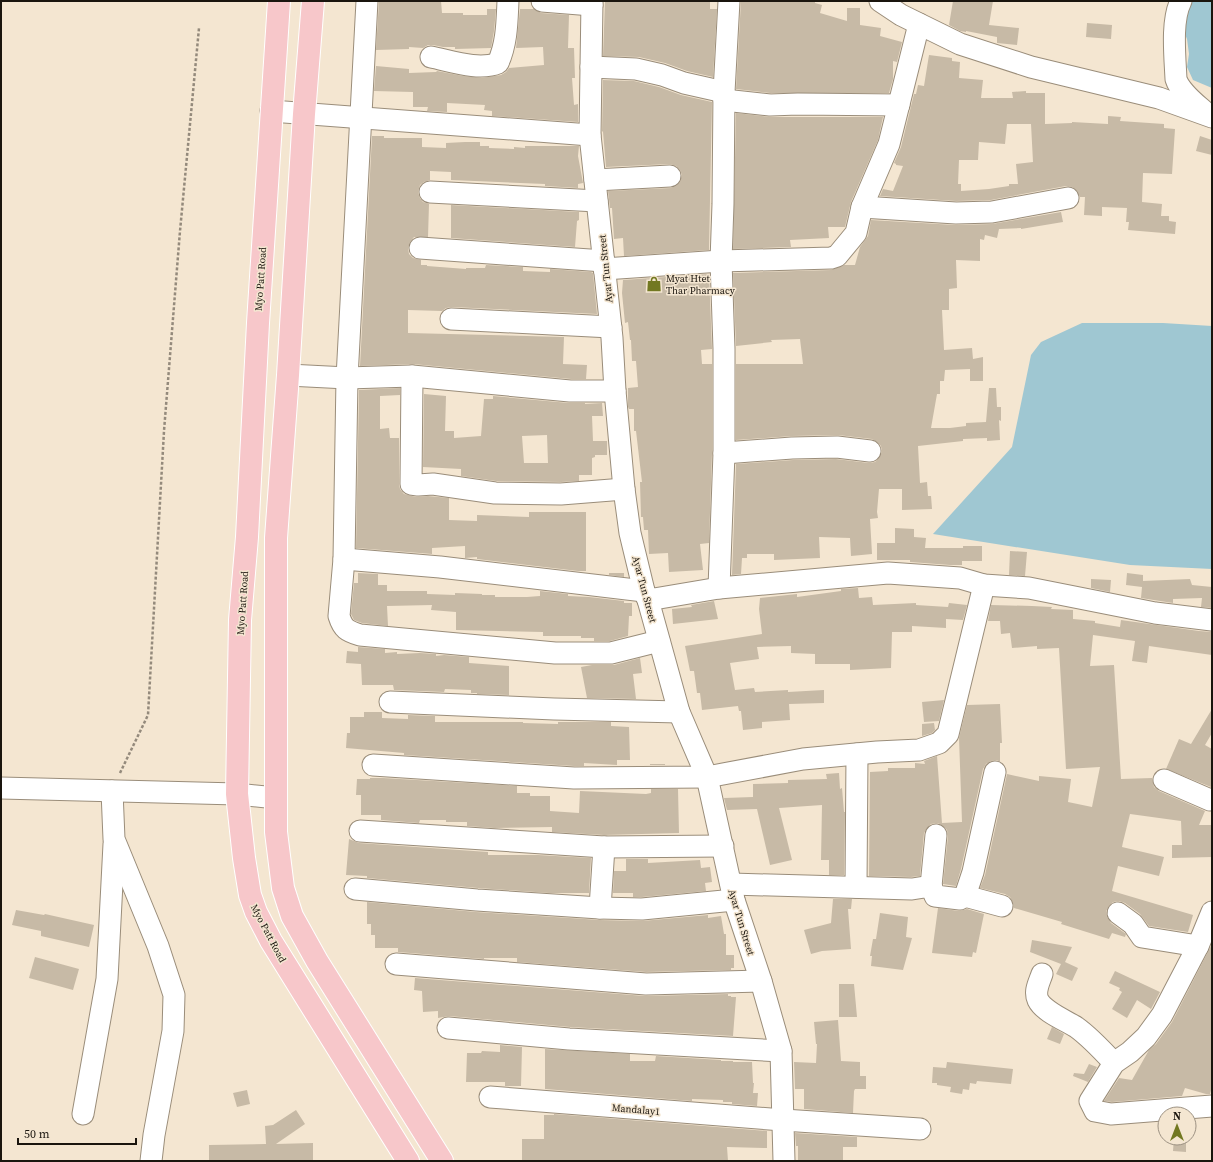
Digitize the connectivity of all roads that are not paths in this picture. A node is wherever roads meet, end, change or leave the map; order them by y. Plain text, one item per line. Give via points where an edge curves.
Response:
1 (279, 1) edge
2 (313, 1) edge
3 (367, 1) edge
4 (508, 1) edge
5 (542, 1) edge
6 (728, 1) edge
7 (880, 1) edge
8 (1181, 1) edge
9 (592, 3) edge
10 (919, 24) junction
11 (431, 57) dead end
12 (591, 67) junction
13 (724, 96) junction
14 (899, 105) junction
15 (271, 111) junction
16 (304, 114) junction
17 (361, 117) junction
18 (1211, 117) edge
19 (590, 134) junction
20 (670, 176) dead end
21 (595, 180) junction
22 (430, 192) dead end
23 (1068, 198) dead end
24 (597, 201) junction
25 (862, 207) junction
26 (420, 248) dead end
27 (721, 261) junction
28 (604, 265) junction
29 (451, 319) dead end
30 (611, 327) junction
31 (288, 375) junction
32 (412, 376) junction
33 (347, 378) junction
34 (615, 391) junction
35 (870, 451) dead end
36 (724, 453) junction
37 (624, 489) junction
38 (247, 537) junction
39 (276, 538) junction
40 (344, 559) junction
41 (984, 585) junction
42 (719, 588) junction
43 (646, 595) junction
44 (1212, 620) edge
45 (659, 641) junction
46 (390, 702) dead end
47 (679, 712) junction
48 (857, 754) junction
49 (373, 764) dead end
50 (995, 772) dead end
51 (707, 777) junction
52 (1164, 780) dead end
53 (1, 788) edge
54 (112, 791) junction
55 (237, 794) junction
56 (276, 798) junction
57 (1212, 799) edge
58 (360, 831) dead end
59 (936, 835) dead end
60 (114, 838) junction
61 (723, 846) junction
62 (604, 847) junction
63 (931, 886) junction
64 (856, 887) junction
65 (355, 889) dead end
66 (732, 892) junction
67 (965, 896) junction
68 (1002, 906) dead end
69 (600, 908) junction
70 (1118, 913) dead end
71 (1207, 929) edge
72 (317, 961) junction
73 (396, 964) dead end
74 (1042, 974) dead end
75 (293, 976) junction
76 (761, 981) junction
77 (448, 1028) dead end
78 (781, 1051) junction
79 (1114, 1063) junction
80 (490, 1097) dead end
81 (1212, 1106) edge
82 (83, 1114) dead end
83 (783, 1120) junction
84 (920, 1129) dead end
85 (150, 1161) edge
86 (408, 1161) edge
87 (442, 1161) edge
88 (784, 1161) edge

1 - 15 main road, Myo Patt Road
2 - 16 main road
3 - 17 street
4 - 11 street via 506,38 498,63 482,67
5 - 9 street
6 - 13 street
7 - 10 street
8 - 18 street via 1177,8 1174,41 1177,83
9 - 12 street, Ayar Tun Street
10 - 14 street
10 - 18 street via 960,44 1031,67 1159,98
12 - 13 street via 636,69
12 - 19 street, Ayar Tun Street
13 - 14 street via 770,105
13 - 27 street
14 - 25 street via 889,144
15 - 16 street
15 - 38 main road, Myo Patt Road
16 - 17 street
16 - 31 main road
17 - 19 street
17 - 33 street
19 - 21 street, Ayar Tun Street
20 - 21 street
21 - 24 street, Ayar Tun Street
22 - 24 street
23 - 25 street via 992,212 956,214
24 - 28 street, Ayar Tun Street
25 - 27 street via 856,233 834,258
26 - 28 street
27 - 28 street
27 - 36 street
28 - 30 street, Ayar Tun Street
29 - 30 street
30 - 34 street, Ayar Tun Street
31 - 33 street
31 - 39 main road
32 - 33 street
32 - 34 street via 570,391
32 - 37 street via 411,484 433,484 495,493 561,494
33 - 40 street
34 - 37 street, Ayar Tun Street
35 - 36 street via 837,446
36 - 42 street
37 - 43 street, Ayar Tun Street via 630,533
38 - 39 main road
38 - 55 main road, Myo Patt Road via 240,620
39 - 56 main road
40 - 43 street via 440,567
40 - 45 street via 339,616 348,632 555,653 611,653
41 - 42 street via 960,578 888,573
41 - 44 street via 1029,588 1155,613
41 - 48 street via 948,734 939,743 919,750
42 - 43 street
43 - 45 street, Ayar Tun Street
45 - 47 street, Ayar Tun Street
46 - 47 street
47 - 51 street, Ayar Tun Street
48 - 51 street via 803,759
48 - 64 street
49 - 51 street via 574,778
50 - 67 street via 973,872
51 - 61 street, Ayar Tun Street
52 - 57 street
53 - 54 street
54 - 55 street
54 - 60 street
55 - 56 street
55 - 75 main road, Myo Patt Road via 250,895 271,941
56 - 72 main road via 276,832 283,888 292,916
58 - 62 street
59 - 63 street
60 - 82 street via 107,979
60 - 85 street via 158,946 174,995 173,1031
61 - 62 street
61 - 66 street, Ayar Tun Street
62 - 69 street
63 - 64 street
63 - 67 street via 935,896 960,899
64 - 66 street
65 - 69 street
66 - 69 street via 642,909
66 - 76 street, Ayar Tun Street
67 - 68 street
70 - 71 street via 1133,924 1142,937
71 - 79 street via 1162,1015 1146,1037
72 - 75 main road
72 - 87 main road
73 - 76 street via 646,984
74 - 79 street via 1036,991 1042,1006 1086,1035
75 - 86 main road, Myo Patt Road
76 - 78 street, Ayar Tun Street
77 - 78 street via 569,1039
78 - 83 street, Ayar Tun Street
79 - 81 street via 1090,1100 1095,1111 1111,1114
80 - 83 street, Mandalay1
83 - 84 street, Mandalay1
83 - 88 street, Ayar Tun Street

